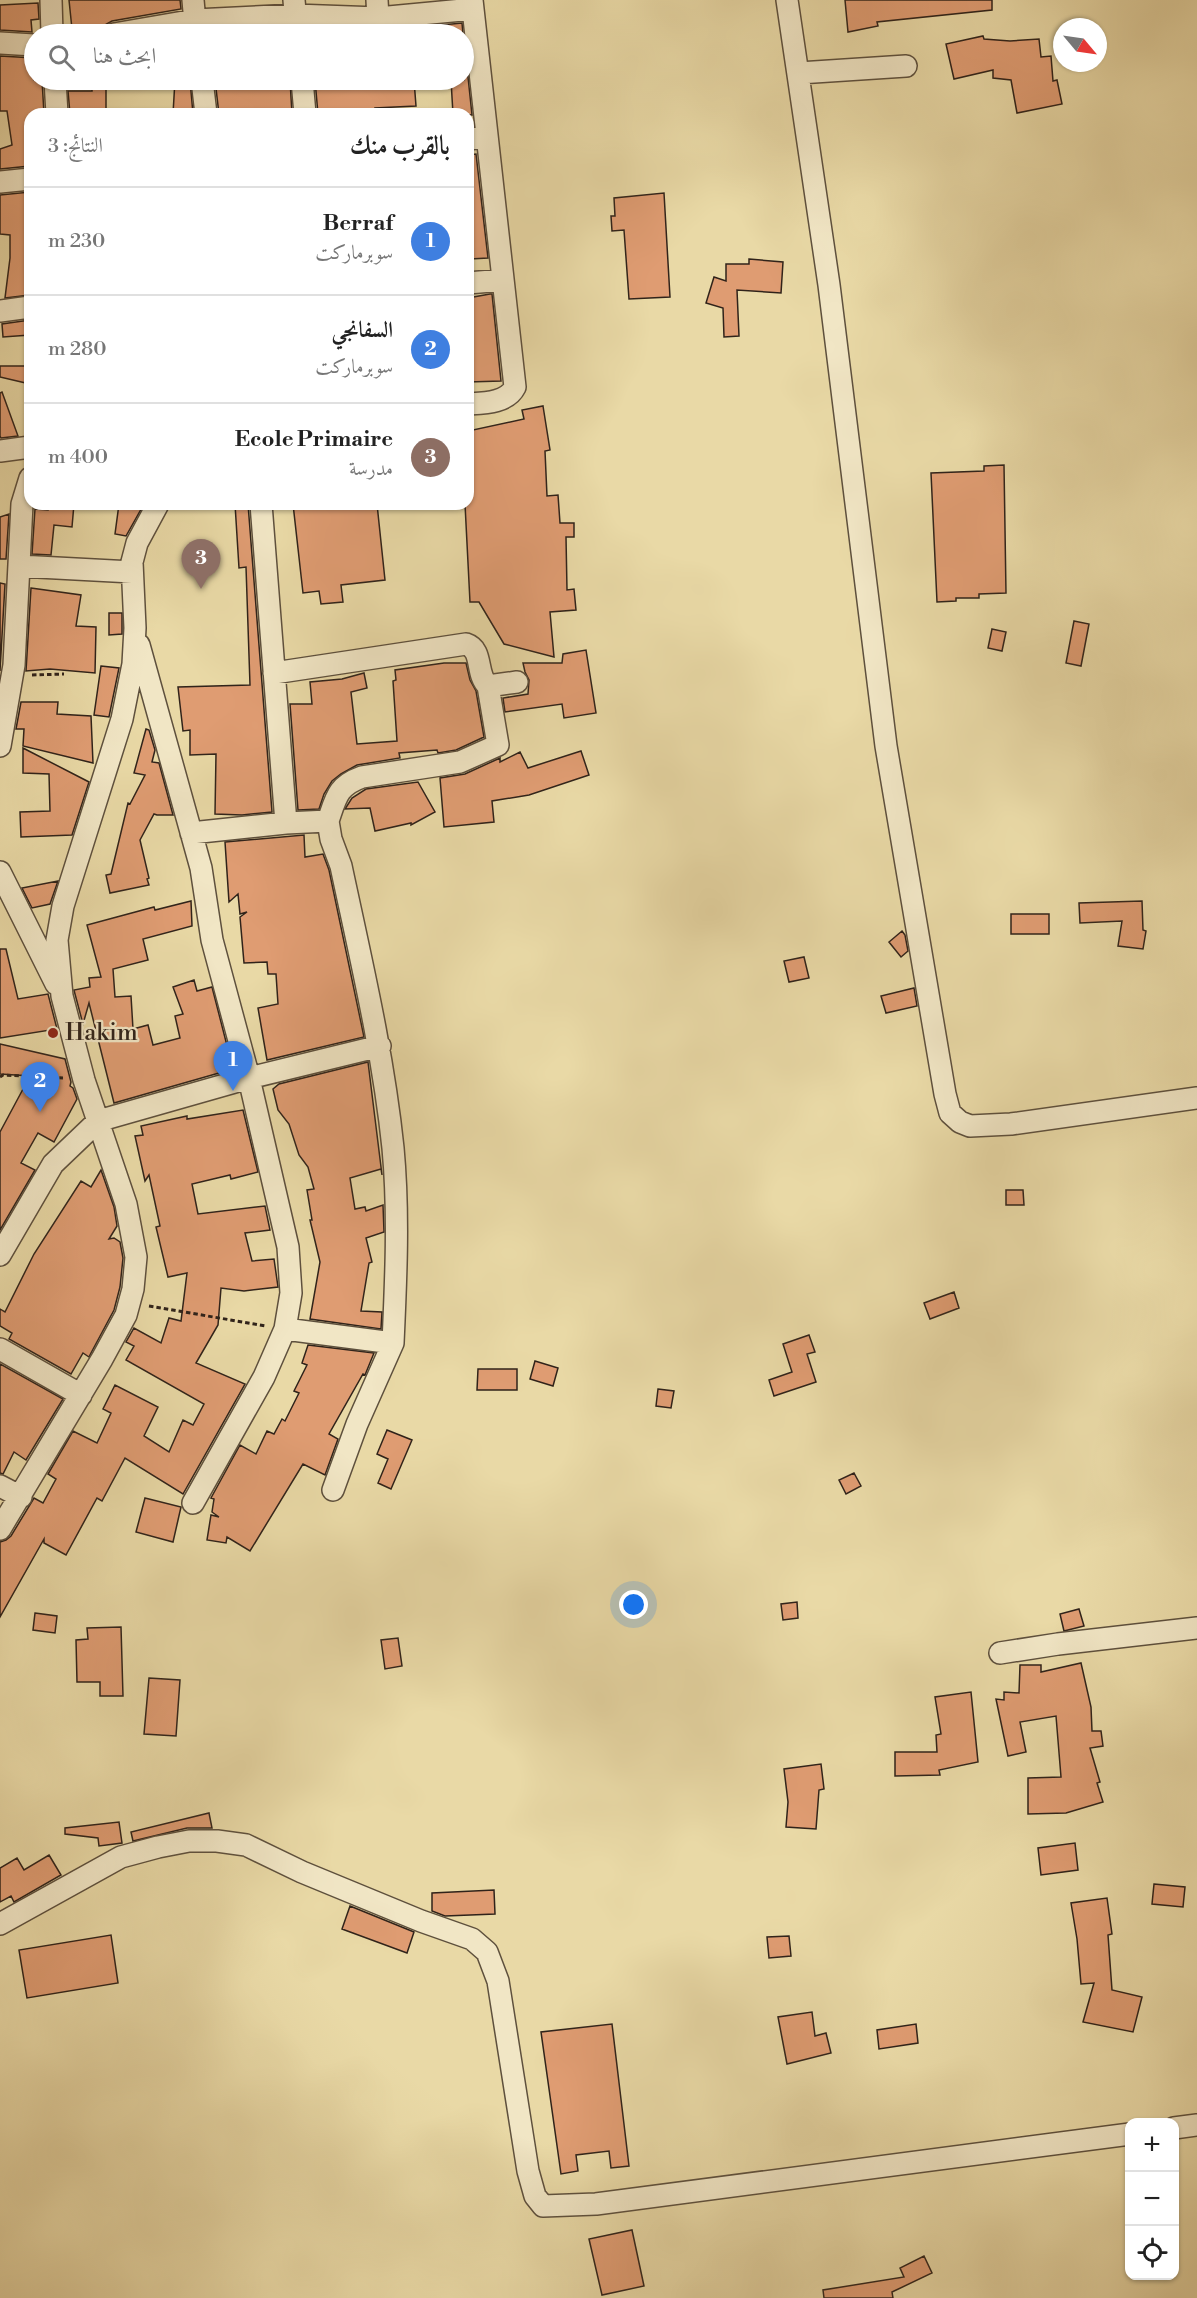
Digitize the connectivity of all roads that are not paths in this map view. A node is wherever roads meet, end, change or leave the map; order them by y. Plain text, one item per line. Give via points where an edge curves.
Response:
1 (51, 0) edge
2 (788, 0) edge
3 (473, 5) edge
4 (377, 9) edge
5 (295, 17) edge
6 (195, 18) edge
7 (52, 24) edge
8 (165, 24) edge
9 (474, 24) edge
10 (474, 38) edge
11 (0, 43) edge
12 (24, 44) edge
13 (906, 66) dead end
14 (798, 74) junction
15 (56, 90) edge
16 (203, 90) edge
17 (303, 90) edge
18 (57, 108) edge
19 (205, 108) edge
20 (304, 108) edge
21 (477, 138) edge
22 (24, 180) edge
23 (0, 183) edge
24 (503, 280) junction
25 (474, 283) edge
26 (24, 308) edge
27 (0, 311) edge
28 (474, 403) edge
29 (24, 448) edge
30 (0, 451) edge
31 (24, 498) edge
32 (155, 510) edge
33 (261, 510) edge
34 (13, 557) edge
35 (132, 572) junction
36 (135, 628) junction
37 (274, 673) junction
38 (6, 676) edge
39 (517, 682) dead end
40 (488, 686) junction
41 (0, 746) edge
42 (328, 821) junction
43 (286, 823) junction
44 (191, 833) junction
45 (0, 873) edge
46 (62, 996) junction
47 (380, 1046) junction
48 (249, 1078) junction
49 (1197, 1098) edge
50 (98, 1121) junction
51 (0, 1255) edge
52 (285, 1329) junction
53 (393, 1343) junction
54 (0, 1349) edge
55 (81, 1395) junction
56 (0, 1486) edge
57 (333, 1490) dead end
58 (21, 1497) junction
59 (193, 1503) dead end
60 (0, 1529) edge
61 (1197, 1628) edge
62 (1000, 1653) dead end
63 (0, 1924) edge
64 (1197, 2126) edge
65 (1179, 2128) edge
66 (1125, 2135) edge

1 - 7 street
2 - 14 street
3 - 4 street
3 - 9 street
4 - 5 street
5 - 6 street
6 - 8 street
10 - 21 street
11 - 12 street
13 - 14 street
14 - 49 street via 829,285 886,746 950,1113 970,1126 1011,1124
15 - 18 street
16 - 19 street
17 - 20 street
21 - 24 street
22 - 23 street
24 - 25 street
24 - 28 street via 515,387 505,398
26 - 27 street
29 - 30 street
31 - 34 street
32 - 35 street via 137,543
33 - 37 street
34 - 35 street
34 - 38 street
35 - 36 street
36 - 44 street
36 - 46 street via 133,664 122,718 63,906 57,940
37 - 40 street via 466,644 476,652
37 - 43 street
38 - 41 street
39 - 40 street
40 - 42 street via 498,745 460,762 348,781 338,792
42 - 43 street
42 - 47 street via 342,866
43 - 44 street
44 - 48 street via 201,868 212,940
45 - 46 street
46 - 50 street
47 - 48 street
47 - 53 street via 393,1149 396,1215
48 - 50 street
48 - 52 street via 288,1247 291,1293
50 - 51 street via 53,1164
50 - 55 street via 126,1204 136,1257 126,1315
52 - 53 street
52 - 59 street via 264,1377
53 - 57 street
54 - 55 street
55 - 58 street
56 - 58 street
58 - 60 street
61 - 62 street
63 - 66 street via 121,1857 189,1841 217,1841 246,1845 421,1922 472,1939 487,1952 498,1981 528,2171 535,2196 543,2206 607,2203
64 - 65 street

